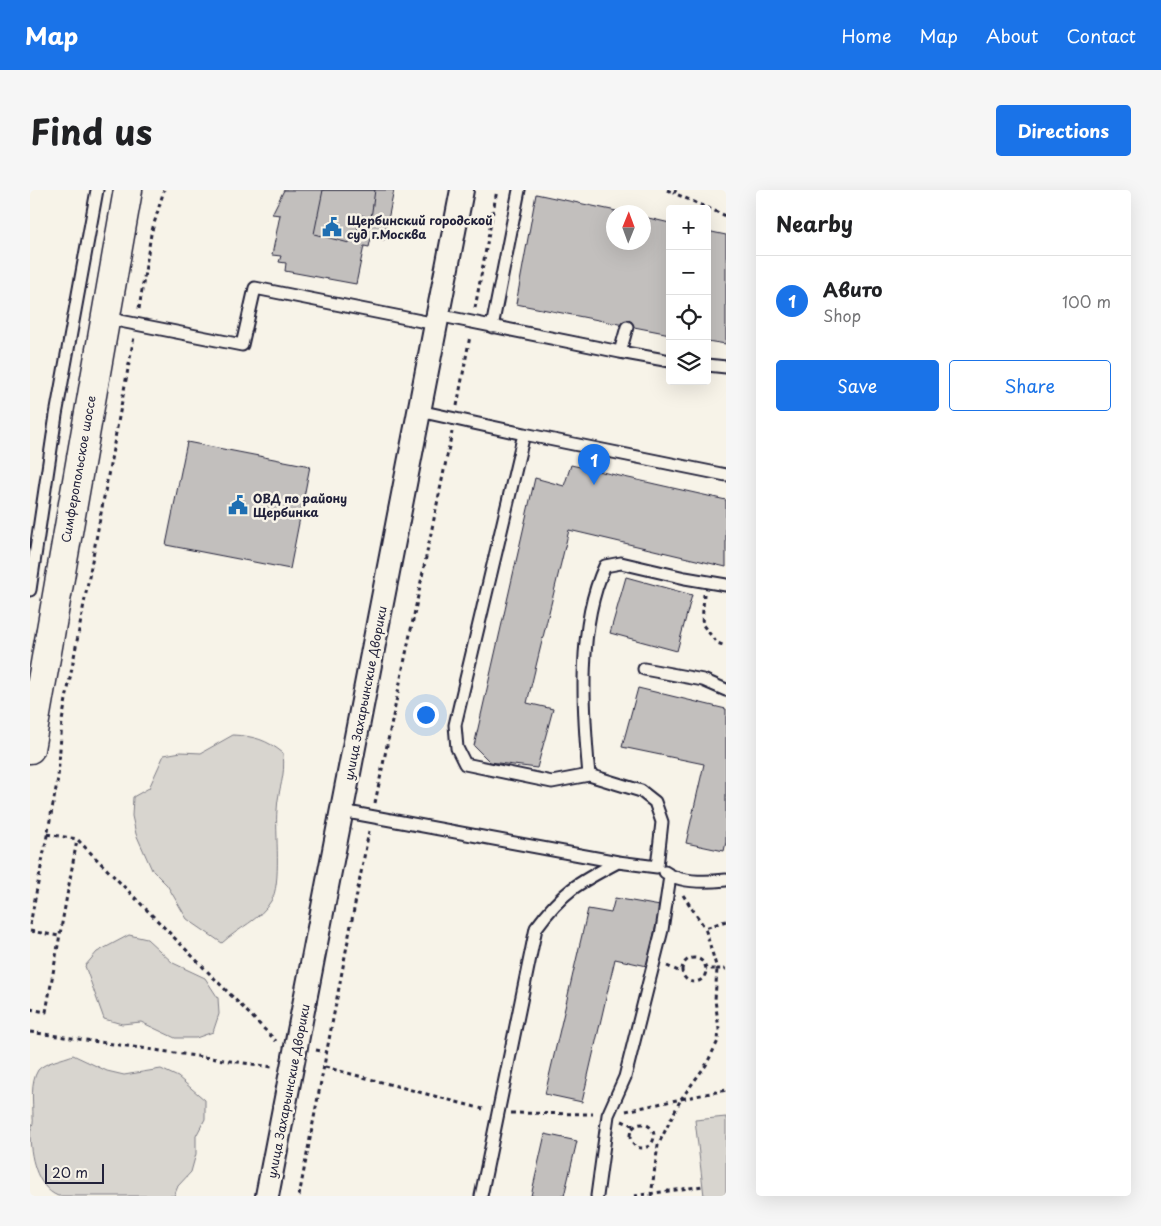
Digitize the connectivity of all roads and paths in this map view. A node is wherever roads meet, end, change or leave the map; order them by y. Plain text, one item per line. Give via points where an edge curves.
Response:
1 (97, 190) edge
2 (128, 190) edge
3 (164, 190) edge
4 (462, 190) edge
5 (497, 190) edge
6 (519, 190) edge
7 (667, 190) edge
8 (675, 192) edge
9 (726, 216) edge
10 (105, 318) junction
11 (436, 320) junction
12 (137, 322) junction
13 (472, 323) junction
14 (492, 327) junction
15 (627, 327) dead end
16 (620, 352) junction
17 (666, 360) edge
18 (711, 365) edge
19 (726, 367) edge
20 (419, 411) junction
21 (455, 418) junction
22 (524, 434) junction
23 (726, 475) edge
24 (726, 584) edge
25 (30, 590) edge
26 (704, 591) dead end
27 (726, 646) edge
28 (644, 668) dead end
29 (726, 690) edge
30 (30, 749) edge
31 (589, 775) junction
32 (342, 810) junction
33 (372, 817) junction
34 (47, 834) junction
35 (77, 839) junction
36 (618, 862) junction
37 (657, 867) junction
38 (670, 876) junction
39 (726, 880) edge
40 (726, 921) edge
41 (30, 926) edge
42 (705, 928) junction
43 (30, 931) edge
44 (59, 936) junction
45 (706, 969) junction
46 (717, 969) junction
47 (726, 969) edge
48 (30, 1009) edge
49 (30, 1032) edge
50 (276, 1042) dead end
51 (272, 1068) dead end
52 (325, 1068) junction
53 (726, 1090) edge
54 (681, 1100) junction
55 (499, 1113) junction
56 (608, 1114) junction
57 (652, 1143) junction
58 (658, 1145) junction
59 (703, 1186) dead end
60 (651, 1194) edge
61 (267, 1196) edge
62 (299, 1196) edge
63 (481, 1196) edge
64 (597, 1196) edge
65 (634, 1196) edge

1 - 25 lane via 56,415
2 - 10 main road, Симферопольское шоссе
3 - 12 path via 151,234
4 - 11 street, улица Захарьинские Дворики
5 - 13 path
6 - 14 lane
7 - 8 path
8 - 9 path
10 - 12 lane
10 - 30 main road, Симферопольское шоссе
11 - 12 lane via 255,288 242,344
11 - 13 lane
11 - 20 street, улица Захарьинские Дворики
12 - 34 path via 62,721 58,778
13 - 14 lane
13 - 21 path
14 - 16 lane
15 - 16 lane
16 - 17 lane
18 - 19 lane
20 - 21 lane
20 - 32 street, улица Захарьинские Дворики
21 - 22 lane
21 - 33 path
22 - 23 lane
22 - 31 lane via 455,725 457,748 465,764 552,782
24 - 31 lane via 622,563 605,566 597,583 585,650 584,727
26 - 27 path via 702,624 717,643
28 - 29 lane via 703,680
31 - 37 lane via 641,791 655,802 662,822
32 - 33 lane
32 - 61 street, улица Захарьинские Дворики
33 - 36 lane
33 - 52 path
34 - 35 path
34 - 41 path
35 - 44 path
35 - 50 path
36 - 37 lane
36 - 55 lane via 579,882 556,902 536,928
37 - 38 lane
38 - 39 lane via 706,882
38 - 42 path
38 - 56 lane via 662,930 625,1077
40 - 42 path
42 - 46 path
43 - 44 path
44 - 48 path via 46,1012
45 - 45 path via 702,979 694,982 687,979 683,965 692,958 703,962
45 - 46 path
46 - 47 path
46 - 54 path via 718,1041 706,1065
49 - 51 path
52 - 55 path
52 - 62 path
53 - 54 path
54 - 56 path
54 - 58 path
55 - 56 path
55 - 63 lane
56 - 64 lane
57 - 57 path via 646,1148 637,1147 631,1141 632,1129 642,1124 649,1126 654,1132
57 - 58 path
58 - 60 path
59 - 60 path
60 - 65 path

